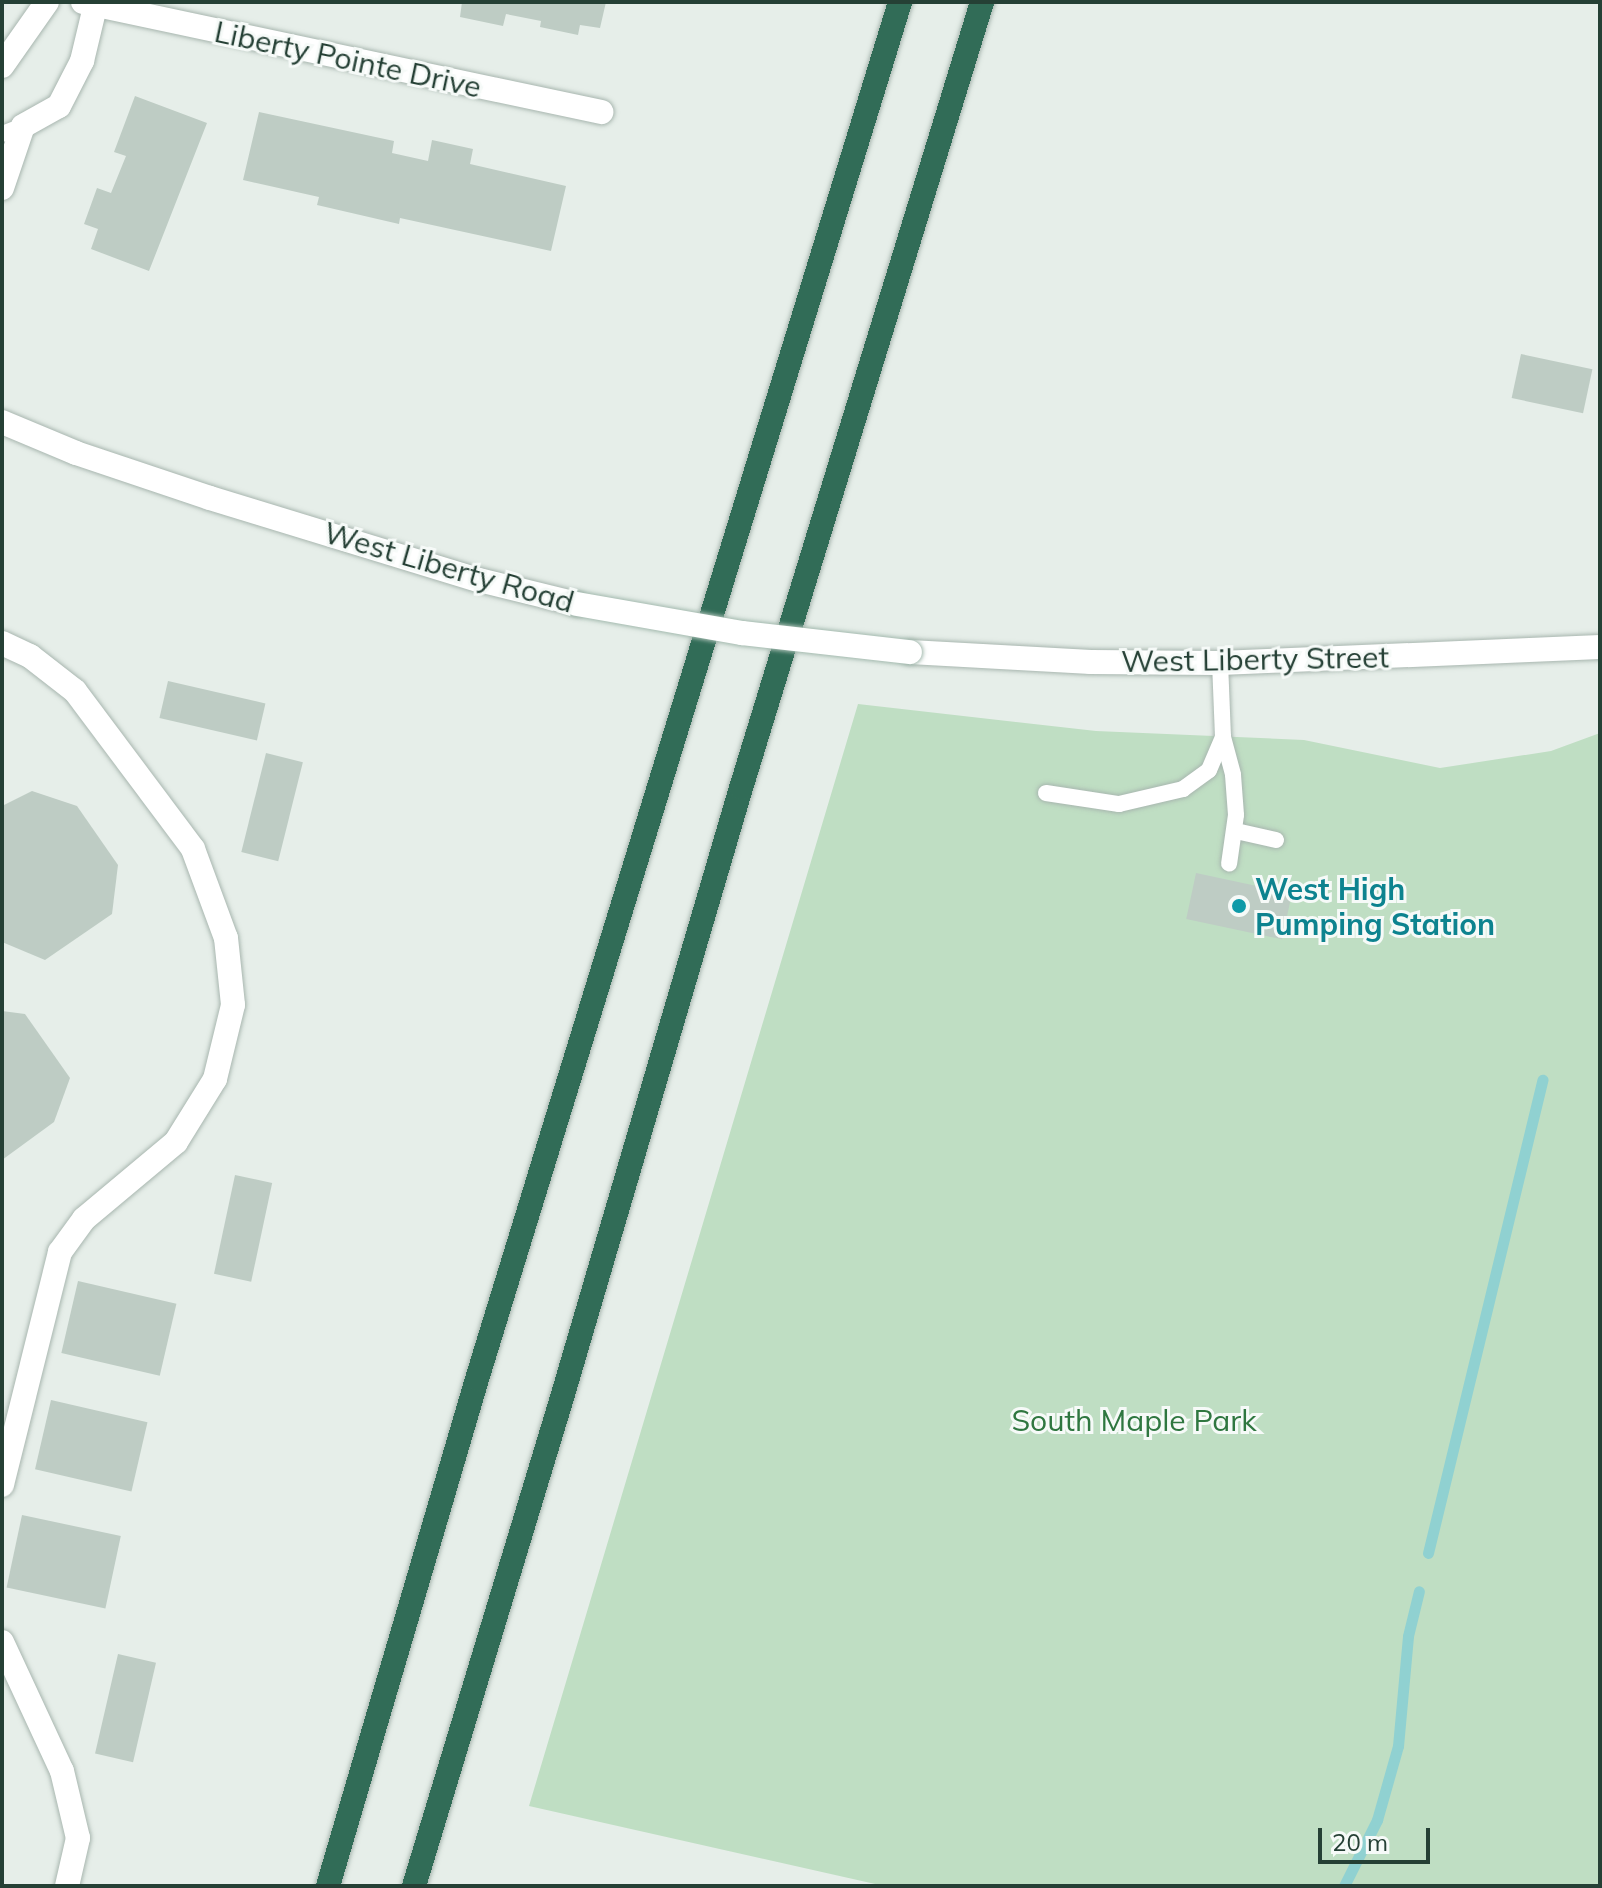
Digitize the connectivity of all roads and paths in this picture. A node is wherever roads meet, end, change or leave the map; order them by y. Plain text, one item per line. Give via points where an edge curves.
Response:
1 (47, 2) edge
2 (900, 2) edge
3 (982, 2) edge
4 (89, 4) edge
5 (2, 66) edge
6 (601, 112) dead end
7 (13, 130) edge
8 (2, 188) edge
9 (2, 422) edge
10 (2, 643) edge
11 (1600, 647) edge
12 (910, 652) joint
13 (1220, 663) junction
14 (1223, 737) junction
15 (1046, 793) dead end
16 (1236, 831) junction
17 (1276, 840) dead end
18 (1229, 864) dead end
19 (2, 1485) edge
20 (2, 1642) edge
21 (67, 1886) edge
22 (328, 1886) edge
23 (414, 1886) edge

1 - 5 street
2 - 22 highway via 482,1364
3 - 23 highway
4 - 6 street, Liberty Pointe Drive
4 - 7 street, Liberty Pointe Drive via 82,61 59,106
7 - 8 street, Liberty Pointe Drive
9 - 12 street, West Liberty Road, bridge via 210,498 479,580 577,604 742,633
10 - 19 street via 30,656 75,691 193,849 226,938 233,1005 215,1079 176,1142 84,1219 60,1252
11 - 13 street, West Liberty Street
12 - 13 street, West Liberty Street
13 - 14 lane
14 - 15 lane via 1209,770 1183,789 1119,804
14 - 16 lane via 1233,775
16 - 17 lane
16 - 18 lane
20 - 21 street via 62,1771 78,1838

